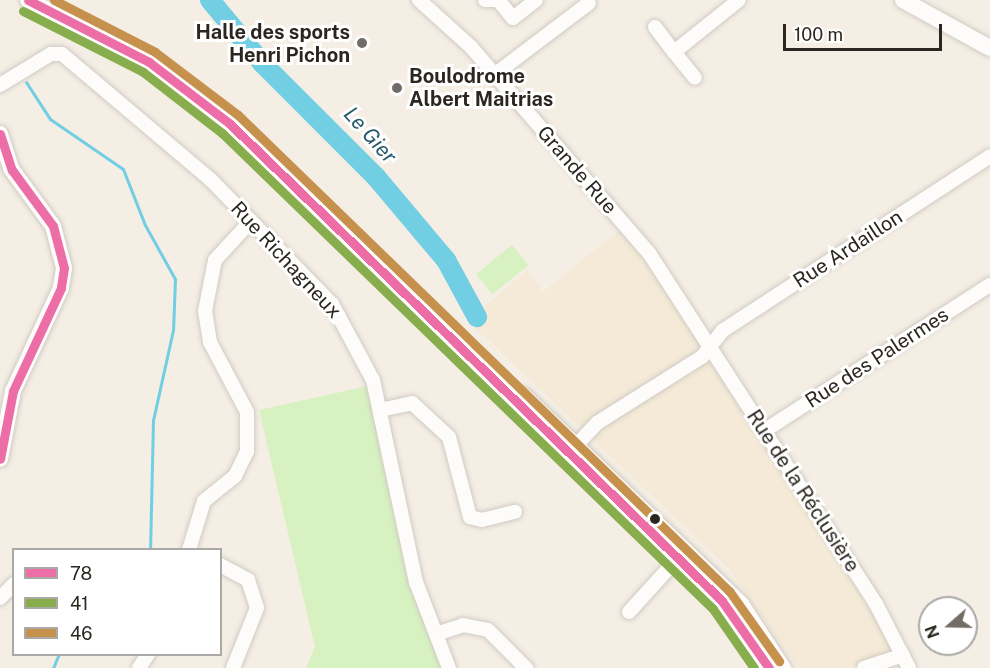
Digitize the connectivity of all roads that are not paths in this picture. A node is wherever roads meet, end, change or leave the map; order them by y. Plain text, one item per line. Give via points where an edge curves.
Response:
1 (28, 0) edge
2 (54, 0) edge
3 (419, 0) edge
4 (494, 0) edge
5 (536, 0) edge
6 (739, 0) edge
7 (589, 3) dead end
8 (914, 3) edge
9 (655, 27) dead end
10 (990, 48) edge
11 (675, 52) junction
12 (494, 75) junction
13 (695, 78) dead end
14 (0, 86) edge
15 (0, 134) edge
16 (990, 156) edge
17 (249, 223) junction
18 (990, 285) edge
19 (677, 295) joint
20 (710, 345) junction
21 (380, 410) junction
22 (764, 431) junction
23 (1, 438) edge
24 (572, 450) junction
25 (0, 459) edge
26 (515, 512) dead end
27 (189, 548) edge
28 (678, 558) junction
29 (222, 566) edge
30 (12, 586) edge
31 (0, 598) edge
32 (629, 612) dead end
33 (436, 634) junction
34 (903, 655) junction
35 (233, 668) edge
36 (449, 668) edge
37 (526, 668) edge
38 (769, 668) edge
39 (783, 668) edge
40 (864, 668) edge
41 (909, 668) edge

1 - 24 main road via 149,62 230,124
2 - 24 main road via 158,56 216,99
3 - 12 street, Grande Rue
4 - 5 street via 513,18
6 - 11 street
7 - 12 street
8 - 10 main road
9 - 11 street
11 - 13 street
12 - 19 street, Grande Rue via 649,253
14 - 17 street, Rue Richagneux via 51,54 62,54 173,154 203,173
15 - 23 main road via 12,170 59,239 64,268 61,288 13,391
16 - 20 street, Rue Ardaillon via 763,304
17 - 21 street, Rue Richagneux via 332,304 368,364
17 - 27 street via 215,260 205,311 210,342 247,412 247,451 235,476 204,501
18 - 22 street, Rue des Palermes
19 - 20 street, Rue de la Réclusière
20 - 22 street, Rue de la Réclusière
20 - 24 street, Rue Ardaillon via 702,357 597,423
21 - 26 street via 412,403 449,437 470,517 482,520
21 - 33 street, Rue Richagneux via 416,582
22 - 34 street, Rue de la Réclusière
23 - 25 main road
24 - 28 main road
24 - 39 main road via 741,604
28 - 32 street
28 - 38 main road via 734,614
29 - 35 street via 248,580 257,608
30 - 31 street
33 - 36 street, Rue Richagneux
33 - 37 street via 463,625 488,630
34 - 40 street
34 - 41 street, Rue de la Réclusière

